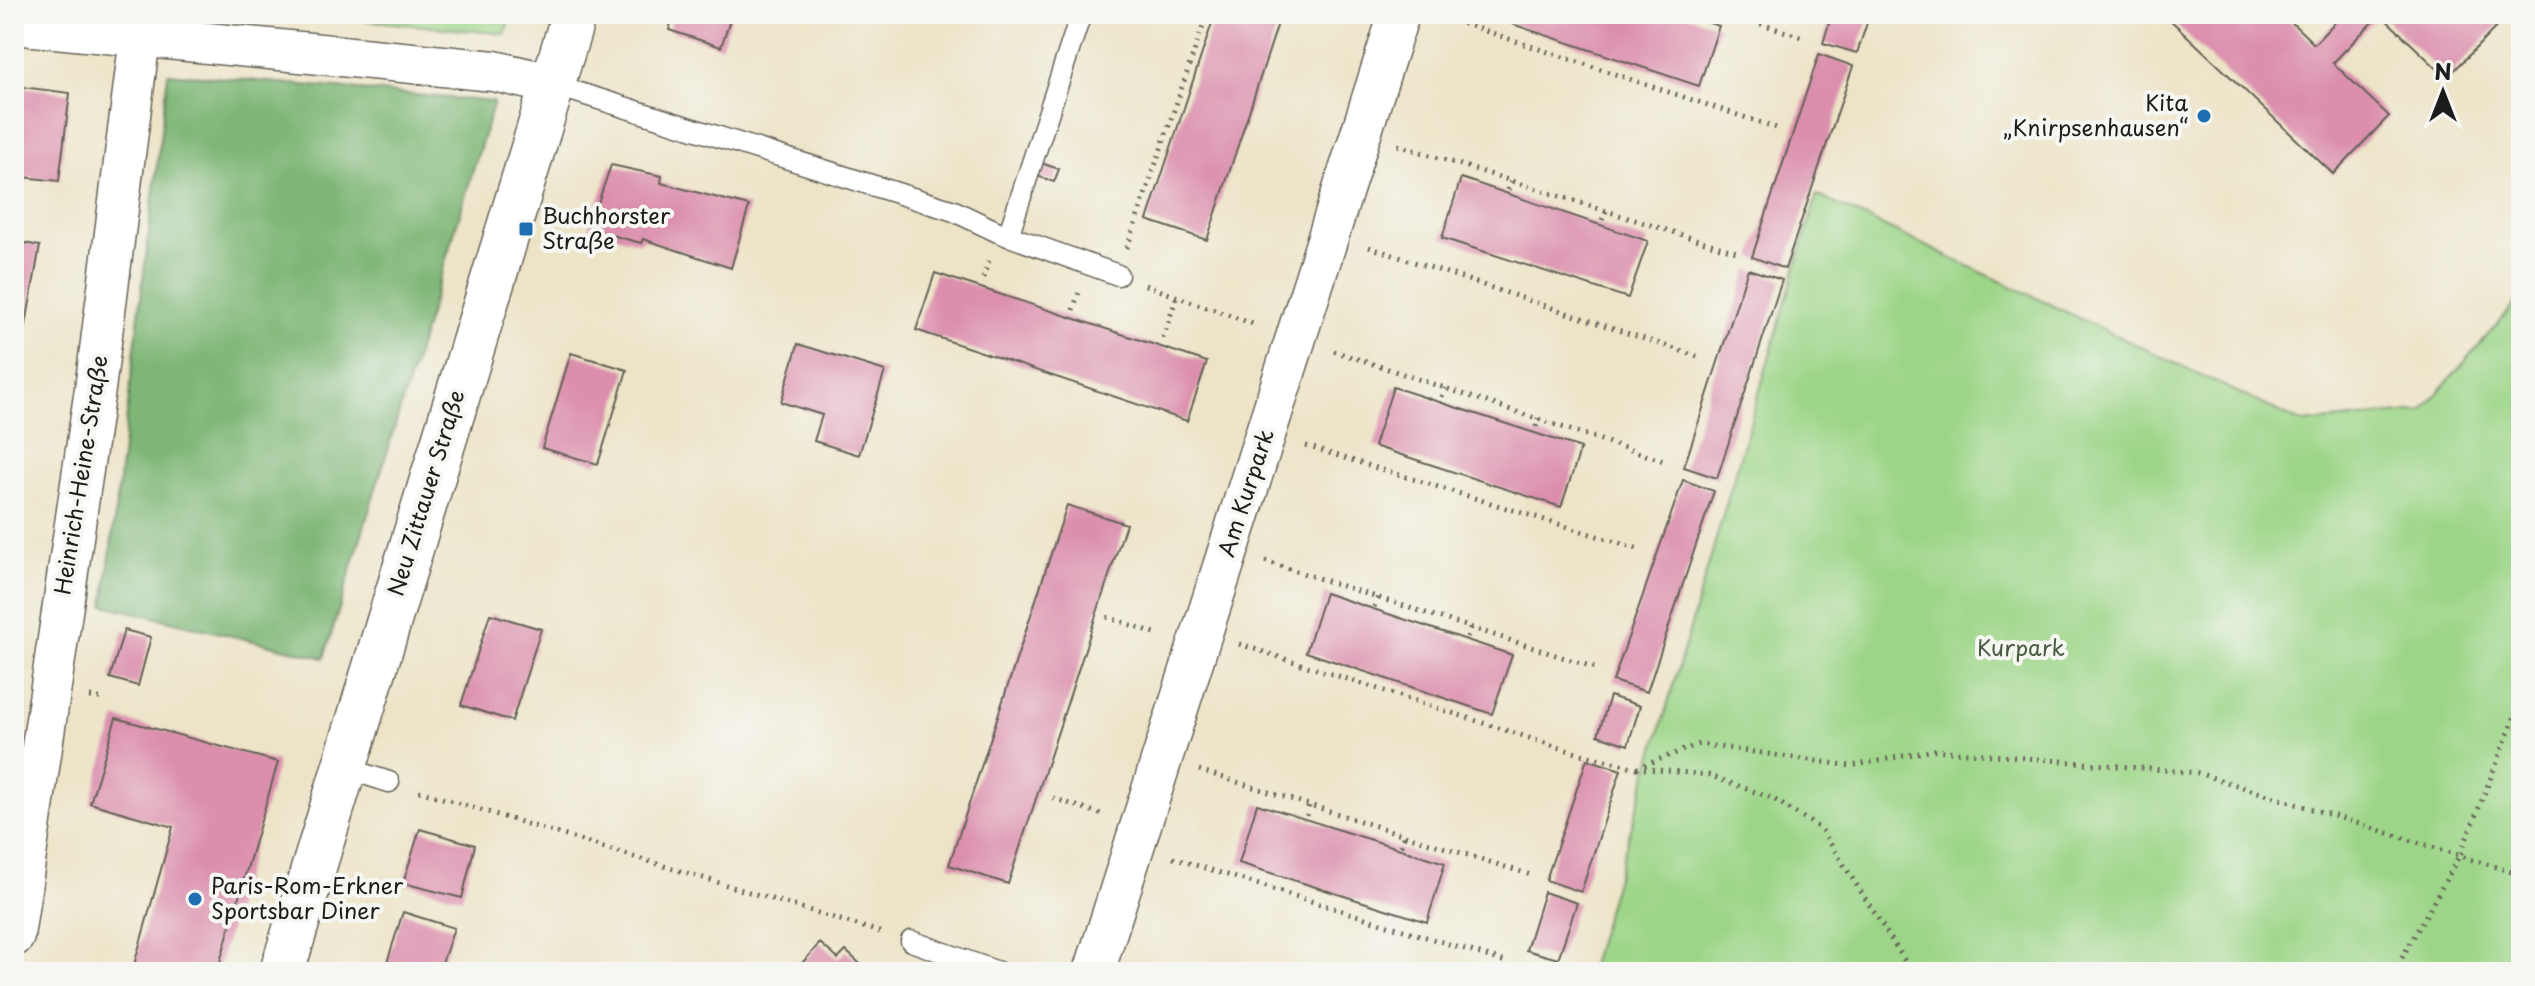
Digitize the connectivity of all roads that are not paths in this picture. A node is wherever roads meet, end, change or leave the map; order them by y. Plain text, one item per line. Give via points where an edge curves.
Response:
1 (574, 14) edge
2 (1081, 14) edge
3 (1399, 14) edge
4 (14, 24) edge
5 (143, 25) edge
6 (551, 84) junction
7 (1008, 236) junction
8 (1118, 275) road end
9 (342, 767) junction
10 (389, 782) road end
11 (14, 936) edge
12 (911, 941) road end
13 (282, 972) edge
14 (998, 972) edge
15 (1094, 972) edge

1 - 6 main road, Neu Zittauer Straße
2 - 7 lane
3 - 15 street, Am Kurpark
4 - 5 street
5 - 6 street via 494,71
5 - 11 street, Heinrich-Heine-Straße
6 - 7 lane via 954,211
6 - 9 main road, Neu Zittauer Straße
7 - 8 lane
9 - 10 lane
9 - 13 main road, Neu Zittauer Straße
12 - 14 lane

